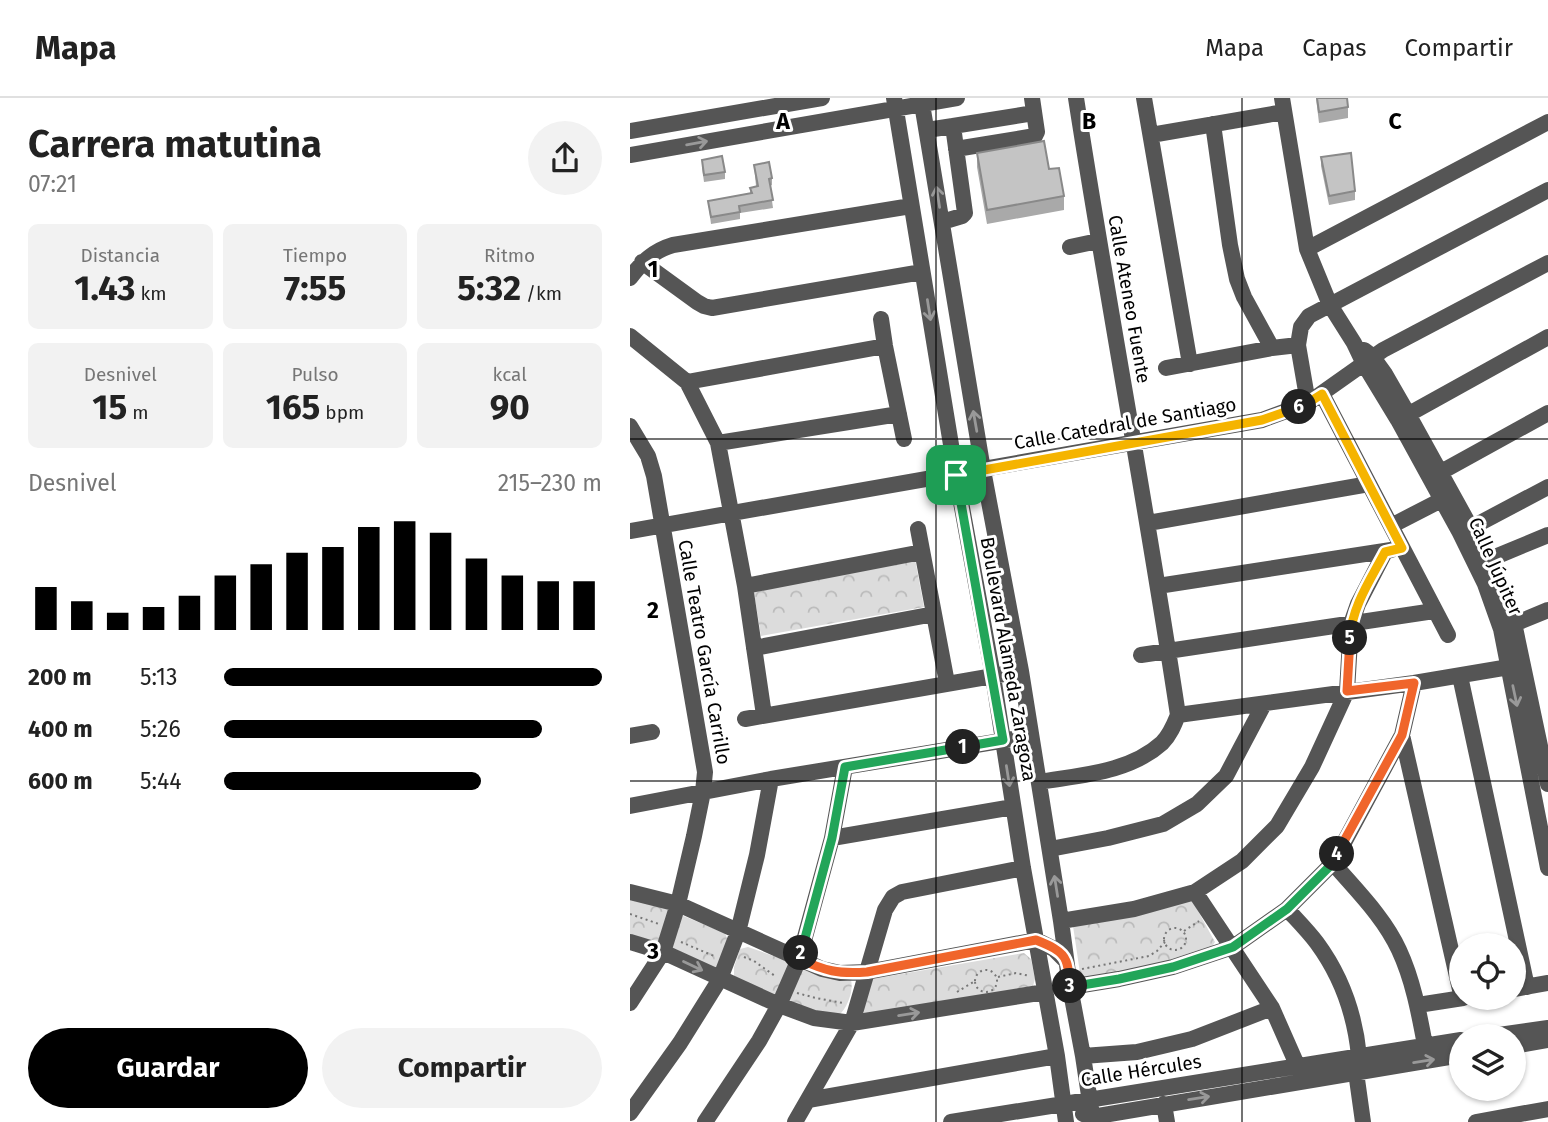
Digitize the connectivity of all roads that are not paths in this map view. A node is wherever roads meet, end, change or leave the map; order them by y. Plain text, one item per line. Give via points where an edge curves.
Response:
1 (822, 98) edge
2 (957, 98) edge
3 (1076, 98) edge
4 (1144, 98) edge
5 (922, 101) edge
6 (895, 103) edge
7 (1033, 105) edge
8 (1283, 105) edge
9 (726, 106) edge
10 (1548, 122) edge
11 (1213, 124) junction
12 (953, 126) junction
13 (926, 130) junction
14 (630, 131) edge
15 (1150, 135) junction
16 (956, 149) junction
17 (630, 155) edge
18 (1548, 190) edge
19 (911, 206) junction
20 (942, 222) junction
21 (1098, 241) junction
22 (1070, 247) dead end
23 (1307, 249) junction
24 (642, 262) junction
25 (1548, 263) edge
26 (922, 272) junction
27 (630, 278) edge
28 (1330, 305) junction
29 (881, 319) dead end
30 (630, 336) edge
31 (1548, 337) edge
32 (1298, 345) junction
33 (885, 346) junction
34 (1272, 348) junction
35 (1368, 360) junction
36 (1191, 364) junction
37 (1166, 368) dead end
38 (687, 382) junction
39 (1315, 398) junction
40 (1548, 413) edge
41 (899, 414) junction
42 (1403, 417) junction
43 (630, 426) edge
44 (904, 439) dead end
45 (718, 443) junction
46 (1134, 443) junction
47 (983, 470) junction
48 (956, 475) junction
49 (1435, 475) junction
50 (1369, 484) junction
51 (1548, 487) edge
52 (1447, 497) junction
53 (730, 513) junction
54 (1148, 523) junction
55 (662, 525) junction
56 (1391, 526) junction
57 (918, 529) dead end
58 (630, 531) edge
59 (1466, 531) junction
60 (1548, 535) edge
61 (1393, 550) junction
62 (922, 552) junction
63 (1482, 562) junction
64 (745, 586) junction
65 (1158, 586) junction
66 (1548, 610) edge
67 (1434, 611) junction
68 (934, 614) junction
69 (1351, 624) junction
70 (1507, 626) junction
71 (1448, 635) dead end
72 (754, 648) junction
73 (1168, 650) junction
74 (1142, 655) dead end
75 (1509, 667) junction
76 (1021, 671) junction
77 (993, 676) junction
78 (1460, 676) junction
79 (947, 683) junction
80 (1414, 683) junction
81 (1347, 691) junction
82 (1264, 704) junction
83 (764, 715) junction
84 (1178, 715) junction
85 (745, 719) dead end
86 (630, 731) edge
87 (652, 732) dead end
88 (1402, 735) junction
89 (630, 736) edge
90 (1031, 736) junction
91 (1003, 740) junction
92 (845, 767) junction
93 (1543, 777) edge
94 (771, 779) junction
95 (1039, 782) junction
96 (703, 792) junction
97 (630, 806) edge
98 (1013, 807) junction
99 (832, 838) junction
100 (1050, 849) junction
101 (1333, 863) junction
102 (1023, 868) junction
103 (1548, 868) edge
104 (630, 892) edge
105 (1195, 892) junction
106 (678, 904) junction
107 (1287, 909) junction
108 (1061, 921) junction
109 (737, 932) junction
110 (1509, 933) edge
111 (1036, 940) junction
112 (1449, 940) edge
113 (630, 942) edge
114 (1233, 947) junction
115 (663, 952) junction
116 (799, 959) junction
117 (867, 972) junction
118 (1068, 973) junction
119 (720, 979) junction
120 (1548, 983) edge
121 (1045, 987) junction
122 (1526, 987) edge
123 (1449, 999) edge
124 (630, 1003) edge
125 (779, 1005) junction
126 (1418, 1005) junction
127 (1272, 1008) junction
128 (852, 1023) junction
129 (1548, 1028) edge
130 (1526, 1031) edge
131 (1548, 1040) edge
132 (1449, 1042) edge
133 (1526, 1044) edge
134 (1425, 1045) junction
135 (1057, 1056) junction
136 (1083, 1056) junction
137 (1449, 1056) edge
138 (1358, 1064) junction
139 (1298, 1067) junction
140 (1089, 1099) junction
141 (808, 1100) junction
142 (1063, 1103) junction
143 (1164, 1104) junction
144 (1548, 1109) edge
145 (630, 1113) edge
146 (1092, 1120) edge
147 (705, 1122) edge
148 (795, 1122) edge
149 (951, 1122) edge
150 (1066, 1122) edge
151 (1167, 1122) edge
152 (1363, 1122) edge
153 (1476, 1122) edge

1 - 9 street
2 - 5 street
3 - 21 street, Calle Ateneo Fuente
4 - 15 street
5 - 6 street
5 - 13 street, Boulevard Alameda Zaragoza
17 -> 6 street
6 - 19 street, Boulevard Alameda Zaragoza
7 - 12 street
7 - 16 street via 1035,136
8 - 11 street
8 - 23 street, Calle Júpiter
9 - 14 street
10 - 23 street
11 - 15 street
11 - 34 street via 1237,279
12 - 13 street
12 - 16 street
20 -> 13 street, Boulevard Alameda Zaragoza
15 - 36 street
16 - 20 street via 965,213
18 - 28 street
19 - 24 street via 673,245
19 - 26 street, Boulevard Alameda Zaragoza
47 -> 20 street, Boulevard Alameda Zaragoza
21 - 22 street
21 - 46 street, Calle Ateneo Fuente
23 - 28 street, Calle Júpiter
24 - 26 street via 697,302 712,307
24 - 27 street
25 - 35 street, Calle Catedral de Santiago
26 -> 48 street, Boulevard Alameda Zaragoza
28 - 32 street via 1309,316 1301,327
28 - 35 street, Calle Júpiter
29 - 33 street
30 - 38 street
31 - 42 street
32 - 34 street
32 - 39 street
33 - 38 street
33 - 41 street
34 - 36 street
35 - 39 street, Calle Catedral de Santiago
35 - 42 street, Calle Júpiter
36 - 37 street
38 - 45 street
39 - 46 street, Calle Catedral de Santiago via 1262,420
39 - 50 street
40 - 49 street
41 - 44 street
41 - 45 street
42 - 49 street, Calle Júpiter
43 - 55 street, Calle Teatro García Carrillo via 652,466
45 - 53 street
46 - 47 street, Calle Catedral de Santiago
46 - 54 street, Calle Ateneo Fuente
47 - 48 street, Calle Catedral de Santiago
47 - 76 street, Boulevard Alameda Zaragoza
48 - 53 street, Calle Catedral de Santiago
48 - 77 street, Boulevard Alameda Zaragoza
49 - 52 street, Calle Júpiter
50 - 54 street
50 - 56 street
51 - 59 street
52 - 56 street
52 - 59 street, Calle Júpiter
53 - 55 street, Calle Catedral de Santiago
53 - 64 street
54 - 65 street, Calle Ateneo Fuente
55 - 58 street, Calle Catedral de Santiago
55 - 96 street, Calle Teatro García Carrillo via 704,760
56 - 61 street
57 - 62 street
59 - 63 street, Calle Júpiter
60 - 63 street
61 - 65 street
61 - 67 street
61 - 69 street via 1358,604
62 - 64 street
62 - 68 street
63 - 70 street, Calle Júpiter via 1497,613
64 - 72 street
65 - 73 street, Calle Ateneo Fuente
66 - 70 street
67 - 69 street
67 - 71 street
68 - 72 street
68 - 79 street
69 - 73 street
69 - 81 street
70 - 75 street, Calle Júpiter
70 - 93 street, Calle Júpiter
72 - 83 street
73 - 74 street
73 - 84 street, Calle Ateneo Fuente
75 - 78 street
75 -> 93 street, Calle Júpiter
76 - 77 street
76 - 90 street, Boulevard Alameda Zaragoza
77 - 79 street
77 - 91 street, Boulevard Alameda Zaragoza
78 - 80 street
78 - 110 street
79 - 83 street
80 - 81 street
80 - 88 street
81 - 82 street
81 - 105 street via 1278,826 1242,861
82 - 84 street
82 - 100 street via 1226,776 1197,804 1163,824
83 - 85 street
84 - 95 street via 1163,742 1141,758 1114,768
86 - 89 street
87 - 89 street
88 - 101 street
88 - 112 street
90 - 91 street
90 - 95 street, Boulevard Alameda Zaragoza
91 - 92 street
91 -> 98 street, Boulevard Alameda Zaragoza
92 - 94 street
92 - 99 street
93 - 103 street, Calle Júpiter
94 - 96 street
94 - 109 street
95 - 100 street, Boulevard Alameda Zaragoza
96 - 97 street
96 - 106 street, Calle Teatro García Carrillo
98 - 99 street
98 - 102 street, Boulevard Alameda Zaragoza
99 - 116 street
108 -> 100 street, Boulevard Alameda Zaragoza
101 - 107 street
101 - 126 street via 1374,911 1399,950
102 - 111 street, Boulevard Alameda Zaragoza
102 - 117 street via 893,897 884,910
104 - 106 street
105 - 108 street via 1134,909
105 - 114 street
106 - 109 street
106 - 115 street, Calle Teatro García Carrillo
107 - 114 street
107 - 138 street via 1317,942 1351,1008
108 - 118 street, Boulevard Alameda Zaragoza
109 - 116 street
109 - 119 street
111 - 117 street
111 - 118 street via 1054,949
111 - 121 street, Boulevard Alameda Zaragoza
113 - 115 street
114 - 118 street via 1119,979
114 - 127 street
115 -> 119 street
115 - 124 street, Calle Teatro García Carrillo
116 - 117 street via 831,971
116 - 125 street
117 - 128 street
118 - 136 street, Boulevard Alameda Zaragoza
119 - 125 street
119 - 145 street
120 - 122 street
128 -> 121 street
121 - 135 street, Boulevard Alameda Zaragoza
123 - 126 street
125 - 128 street via 821,1020
125 - 147 street
126 - 134 street
127 - 136 street via 1192,1039 1137,1052
127 - 139 street
128 - 141 street
129 - 130 street
131 - 133 street
132 - 134 street, Calle Hércules
134 - 138 street, Calle Hércules
135 - 141 street
135 - 142 street, Boulevard Alameda Zaragoza
136 - 140 street, Boulevard Alameda Zaragoza
138 -> 137 street, Calle Hércules
138 - 139 street, Calle Hércules
143 -> 138 street, Calle Hércules
138 - 152 street
139 - 140 street, Calle Hércules
140 - 142 street, Calle Hércules
140 - 146 street, Boulevard Alameda Zaragoza
141 - 148 street
142 - 146 street, Calle Hércules
142 - 149 street
142 - 150 street, Boulevard Alameda Zaragoza
143 - 146 street, Calle Hércules
143 - 151 street
144 - 153 street

